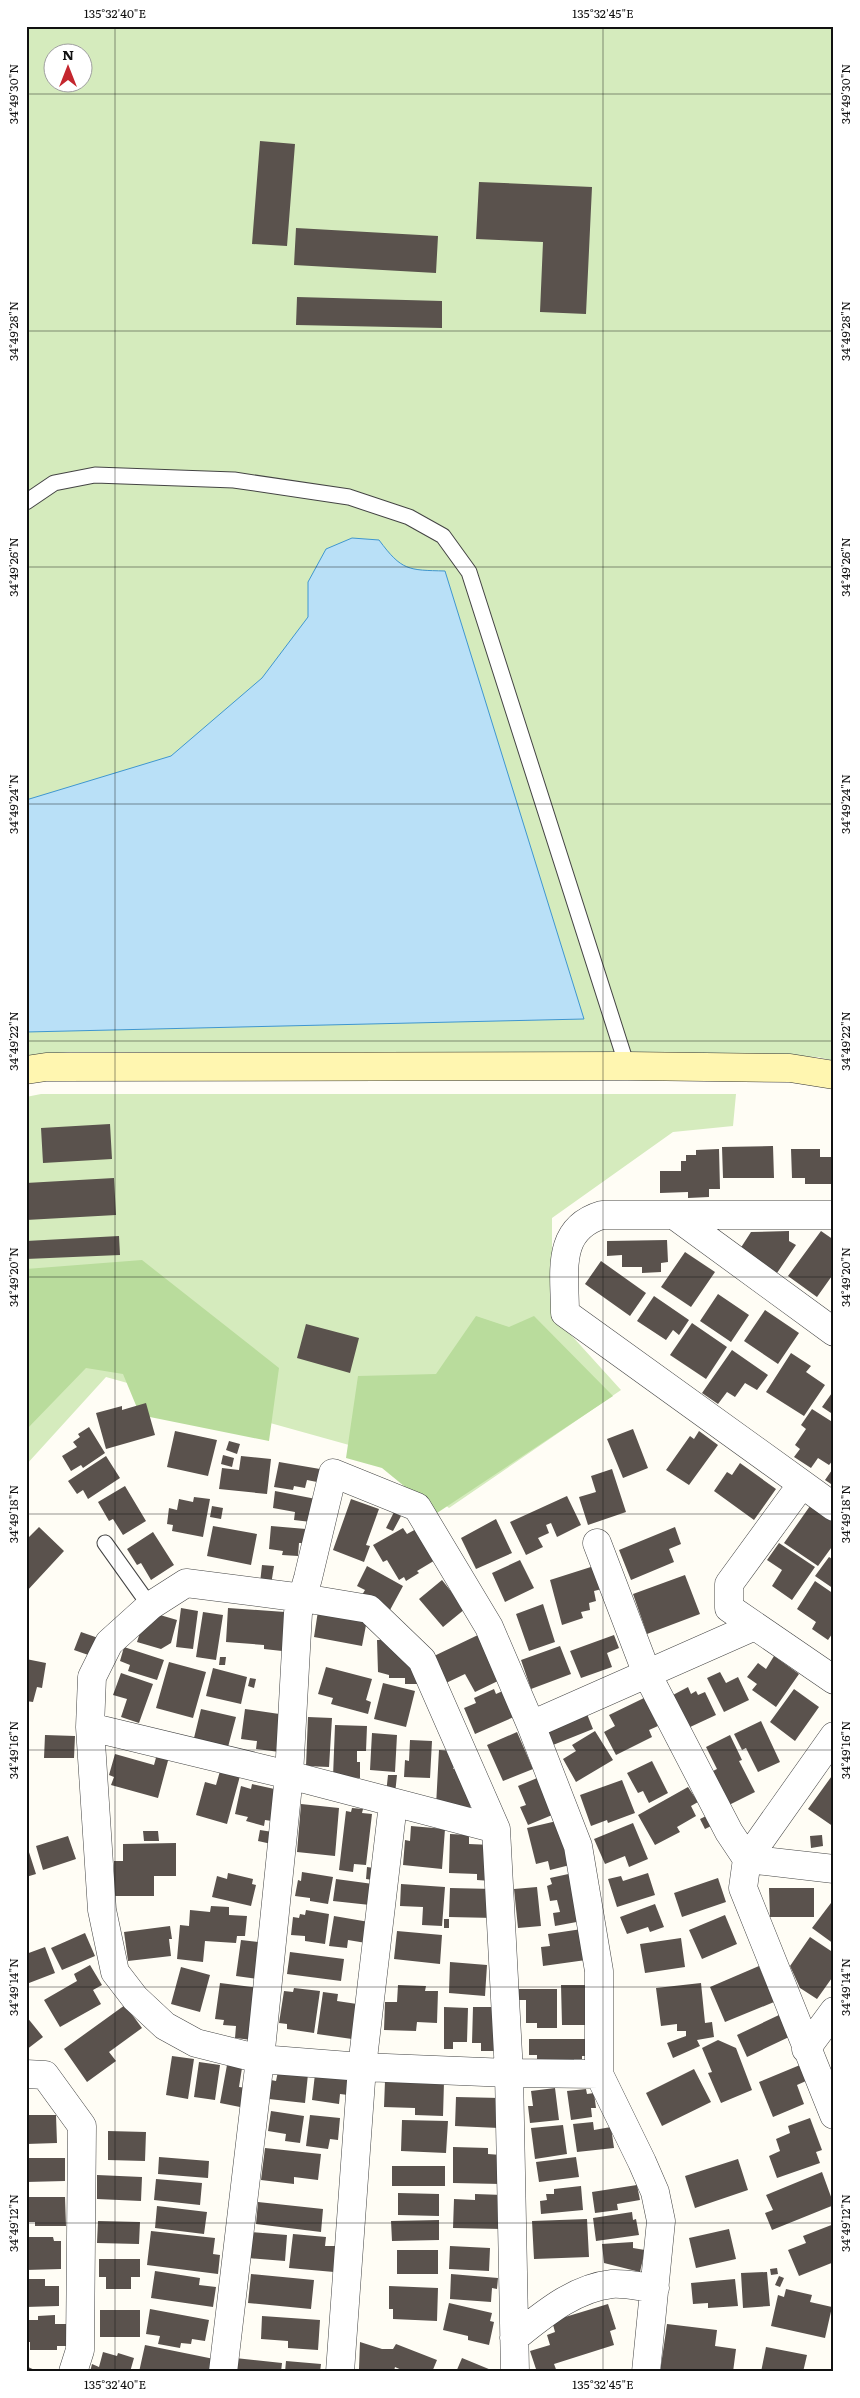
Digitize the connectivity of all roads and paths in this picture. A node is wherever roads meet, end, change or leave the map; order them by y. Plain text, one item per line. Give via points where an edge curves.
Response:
1 (26, 502) edge
2 (627, 1066) junction
3 (26, 1070) edge
4 (834, 1075) edge
5 (674, 1215) junction
6 (834, 1215) edge
7 (834, 1332) edge
8 (802, 1484) junction
9 (834, 1507) edge
10 (105, 1543) dead end
11 (597, 1543) dead end
12 (303, 1598) junction
13 (150, 1606) junction
14 (755, 1626) junction
15 (647, 1674) junction
16 (834, 1680) edge
17 (532, 1725) junction
18 (90, 1727) junction
19 (834, 1736) edge
20 (290, 1776) junction
21 (393, 1804) junction
22 (496, 1829) junction
23 (747, 1859) junction
24 (834, 1869) edge
25 (834, 2011) edge
26 (806, 2049) junction
27 (260, 2059) junction
28 (362, 2067) junction
29 (509, 2073) junction
30 (26, 2074) edge
31 (598, 2074) junction
32 (834, 2115) edge
33 (655, 2288) junction
34 (514, 2338) junction
35 (73, 2372) edge
36 (224, 2372) edge
37 (340, 2372) edge
38 (515, 2372) edge
39 (646, 2372) edge

1 - 2 lane via 54,483 95,475 234,480 349,498 409,517 443,536 469,572
2 - 3 street via 46,1067
2 - 4 street via 790,1068
5 - 6 street
5 - 7 street
5 - 8 street via 602,1215 588,1219 575,1231 566,1250 565,1312
8 - 9 street
8 - 14 street via 729,1584 729,1608
10 - 13 lane
11 - 15 street
12 - 13 street via 186,1582
12 - 17 street via 333,1473 417,1507 489,1627
12 - 20 street via 298,1613
12 - 22 street via 368,1609 422,1660
13 - 18 street via 109,1643 92,1677
14 - 15 street
14 - 16 street
15 - 17 street
15 - 23 street via 729,1832
17 - 31 street via 578,1846 599,1971
18 - 20 street
18 - 27 street via 102,1910 115,1972 135,1998 165,2026 196,2043
19 - 23 street
20 - 21 street
20 - 27 street
21 - 22 street
21 - 28 street
22 - 29 street
23 - 24 street
23 - 26 street via 743,1888
25 - 26 street
26 - 32 street
27 - 28 street
27 - 36 street
28 - 29 street
28 - 37 street
29 - 31 street
29 - 34 street
30 - 35 street via 45,2075 82,2126 80,2350
31 - 33 street via 655,2192 661,2221
33 - 34 street via 613,2284 586,2290 554,2307
33 - 39 street
34 - 38 street

